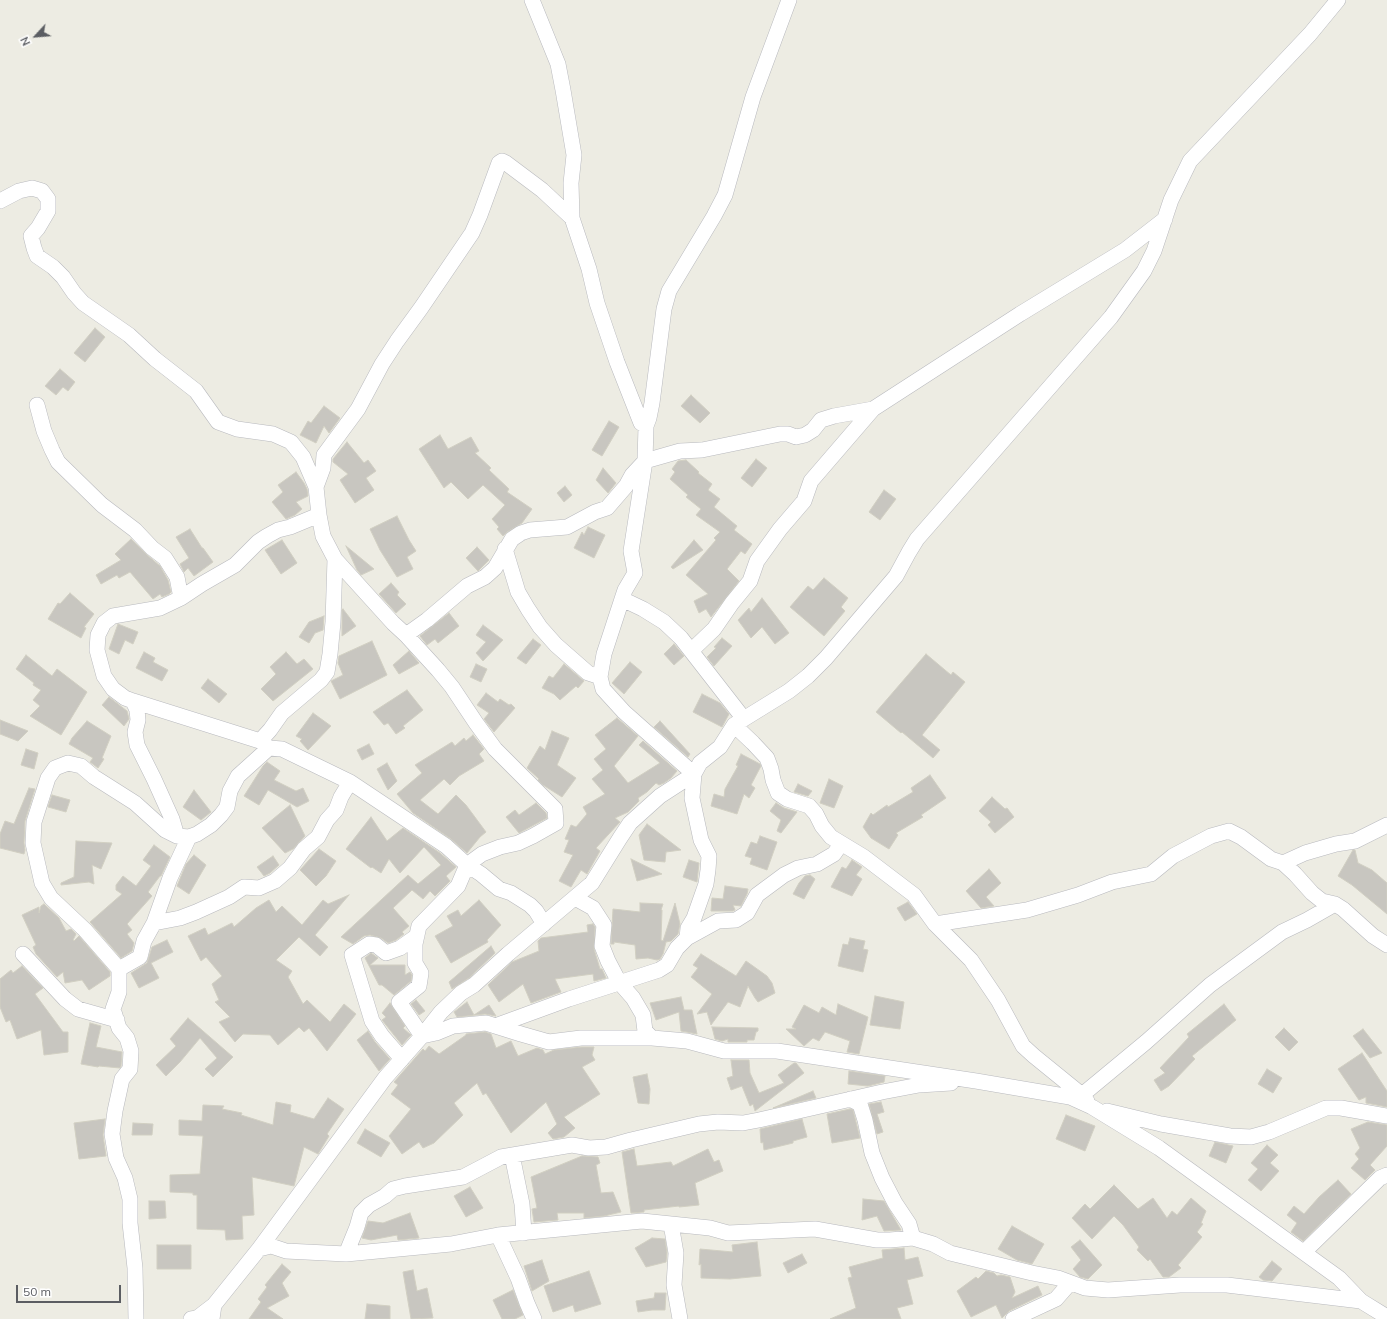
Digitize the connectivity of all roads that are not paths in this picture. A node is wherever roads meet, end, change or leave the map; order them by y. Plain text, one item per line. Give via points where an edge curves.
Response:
1 (532, 0) edge
2 (788, 0) edge
3 (1338, 0) edge
4 (0, 201) edge
5 (572, 218) junction
6 (1165, 219) junction
7 (37, 405) dead end
8 (873, 409) junction
9 (646, 426) junction
10 (645, 461) junction
11 (316, 487) junction
12 (319, 515) junction
13 (505, 549) junction
14 (335, 559) junction
15 (180, 598) junction
16 (622, 599) junction
17 (406, 635) junction
18 (692, 650) junction
19 (600, 677) junction
20 (133, 701) junction
21 (739, 722) junction
22 (264, 744) junction
23 (694, 774) junction
24 (350, 782) junction
25 (1387, 825) edge
26 (183, 836) junction
27 (841, 844) junction
28 (1283, 863) junction
29 (467, 865) junction
30 (575, 898) junction
31 (1335, 904) junction
32 (154, 923) junction
33 (544, 924) junction
34 (935, 924) junction
35 (417, 936) junction
36 (687, 938) junction
37 (1387, 945) edge
38 (23, 954) dead end
39 (120, 969) junction
40 (619, 982) junction
41 (118, 1020) junction
42 (495, 1026) junction
43 (422, 1036) junction
44 (652, 1038) junction
45 (402, 1059) junction
46 (976, 1081) junction
47 (1082, 1095) junction
48 (850, 1099) junction
49 (1092, 1107) junction
50 (1387, 1116) edge
51 (512, 1155) junction
52 (1387, 1175) edge
53 (671, 1224) junction
54 (524, 1233) junction
55 (498, 1235) junction
56 (913, 1238) junction
57 (259, 1249) junction
58 (1304, 1252) junction
59 (346, 1254) junction
60 (1070, 1283) junction
61 (1361, 1301) junction
62 (213, 1312) edge
63 (1387, 1317) edge
64 (136, 1319) edge
65 (190, 1319) edge
66 (534, 1319) edge
67 (680, 1319) edge
68 (1013, 1319) edge

1 - 5 street via 558,64 563,90 574,155 571,183
2 - 9 street via 753,97 725,195 669,291 664,309 652,403
3 - 6 street via 1310,34 1190,161 1171,200
4 - 11 street via 19,191 32,188 42,190 48,200 48,211 31,236 37,256 63,277 83,303 129,335 196,391 218,422 237,430 273,434 291,442 303,457
5 - 9 street via 617,362 641,423
5 - 11 street via 542,190 506,163 499,163 472,233 382,364 358,409 324,455
6 - 8 street via 1125,250
6 - 21 street via 1144,271 1111,317 917,539 896,576 808,676
7 - 15 street via 44,431 58,462 102,505 135,530 165,558 177,577
8 - 10 street via 820,420 813,430 805,435 796,437 780,434 702,450 680,451
8 - 18 street via 811,481 804,501 757,561 750,581 714,629
9 - 10 street
10 - 13 street via 608,508 567,527 521,533 512,539
10 - 16 street via 631,551 635,572
11 - 12 street
12 - 14 street via 323,536
12 - 15 street via 267,536 235,565
13 - 17 street via 495,568 485,577 467,586
13 - 19 street via 518,592 540,627 588,673
14 - 17 street
14 - 22 street via 333,622 327,672 282,713
15 - 20 street via 160,608 113,616 104,623 98,635 97,650 104,676 113,689
16 - 18 street via 664,622
16 - 19 street via 604,654
17 - 29 street via 452,687 495,749 555,809 556,822 518,843 482,854
18 - 21 street
19 - 23 street via 603,689 624,712
20 - 22 street
20 - 26 street via 138,720 135,732 137,745 172,820
21 - 23 street via 720,747 700,763
21 - 27 street via 766,758 778,793 787,799 809,806 822,826
22 - 24 street via 282,749
22 - 26 street via 238,776 230,791 227,807 221,816 197,834
23 - 30 street via 660,796 630,823 592,882
23 - 36 street via 692,798 701,840 708,856 708,870 706,884 688,928
24 - 29 street via 446,846
24 - 32 street via 318,837 275,881 259,888 244,887 196,912
25 - 28 street via 1354,841 1305,853
26 - 32 street
26 - 39 street via 165,830 135,803 81,766 68,763 55,768 48,778 34,822 33,843 42,883 51,898 85,930
27 - 34 street via 864,857 914,895
27 - 36 street via 834,854 817,864 798,868 784,875 756,895 747,913 736,920 718,921
28 - 31 street via 1312,893 1322,900
28 - 34 street via 1271,859 1241,837 1228,831 1211,836 1180,853 1151,874 1112,882 1027,910
29 - 33 street via 499,889 530,905
29 - 35 street via 458,886 419,926
30 - 33 street
30 - 40 street via 593,908 604,925 602,946
31 - 37 street
31 - 47 street via 1282,932 1210,985
32 - 39 street via 144,941 140,957
33 - 43 street via 474,985 461,993
34 - 47 street via 971,960 998,1000 1023,1046
35 - 43 street via 414,944 415,963 421,973 420,986 399,1002
35 - 45 street via 400,948 386,953 376,945 369,944 352,955 372,1021
36 - 40 street via 659,970
38 - 41 street via 65,999 78,1009
39 - 41 street via 119,992 113,1009
40 - 42 street
40 - 44 street via 644,1015 645,1031
41 - 64 street via 119,1028 127,1038 131,1051 130,1069 122,1079 114,1111 112,1134 116,1158 125,1178 130,1199
42 - 43 street via 486,1023 453,1026
42 - 44 street via 549,1042 580,1038
43 - 45 street
44 - 46 street via 687,1041 724,1051 777,1050
45 - 57 street
46 - 48 street via 919,1085
46 - 49 street via 1070,1097
47 - 49 street
48 - 51 street via 743,1123 699,1124 606,1147 572,1145
48 - 56 street via 860,1104 872,1153 895,1203 909,1224
49 - 50 street via 1161,1124 1230,1136 1251,1137 1326,1108
49 - 58 street via 1159,1148
51 - 54 street via 522,1204
51 - 59 street via 501,1157 463,1177 394,1189 361,1213
52 - 58 street via 1380,1178
53 - 54 street via 642,1221
53 - 56 street via 710,1228 728,1233 815,1229 877,1240
53 - 67 street via 676,1253 674,1286
54 - 55 street
55 - 59 street via 451,1244
55 - 66 street
56 - 60 street via 950,1253
57 - 59 street via 271,1246 286,1251
57 - 62 street
58 - 61 street via 1339,1278
60 - 61 street via 1085,1288 1108,1290 1227,1285
60 - 68 street via 1056,1299
61 - 63 street
62 - 65 street

